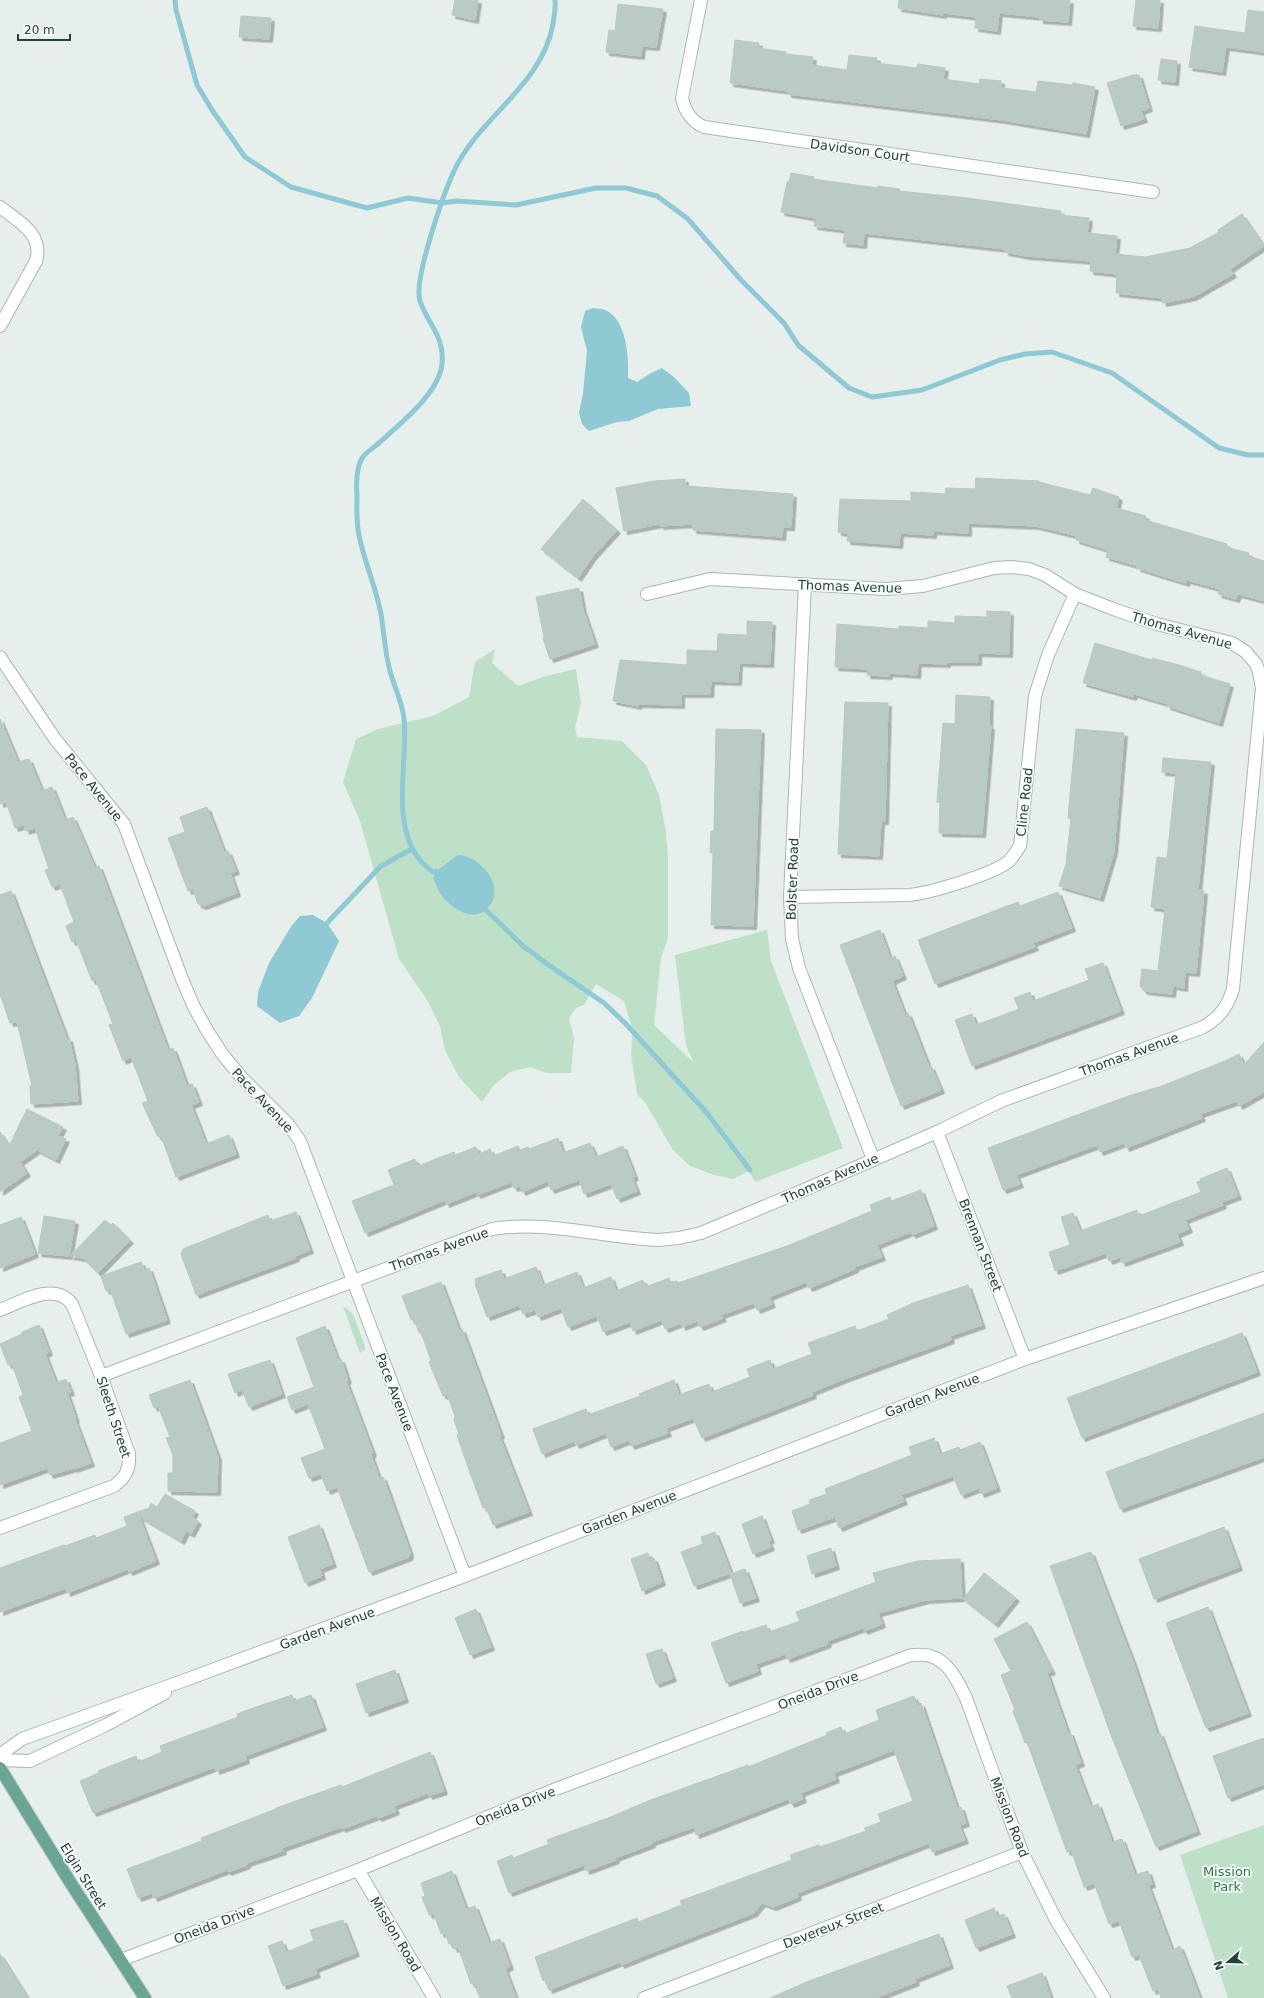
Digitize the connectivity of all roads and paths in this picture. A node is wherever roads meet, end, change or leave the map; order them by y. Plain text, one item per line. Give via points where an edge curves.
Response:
1 (701, 0) edge
2 (1153, 192) dead end
3 (0, 207) edge
4 (0, 326) edge
5 (805, 585) junction
6 (647, 594) dead end
7 (1075, 594) junction
8 (0, 657) edge
9 (790, 897) junction
10 (937, 1132) junction
11 (873, 1159) junction
12 (1264, 1278) edge
13 (353, 1282) junction
14 (0, 1310) edge
15 (1025, 1359) junction
16 (101, 1376) junction
17 (0, 1528) edge
18 (465, 1576) junction
19 (911, 1656) joint
20 (188, 1679) junction
21 (0, 1755) edge
22 (0, 1760) edge
23 (0, 1768) edge
24 (1022, 1852) junction
25 (358, 1870) junction
26 (121, 1960) junction
27 (146, 1998) edge
28 (434, 1998) edge
29 (644, 1998) edge
30 (1104, 1998) edge

1 - 2 street, Davidson Court via 682,98 687,113 697,124 704,127
3 - 4 street via 36,238 38,254
5 - 6 street, Thomas Avenue via 710,579
5 - 7 street, Thomas Avenue via 905,589 994,568 1011,567 1045,575
5 - 9 street, Bolster Road
7 - 9 street, Cline Road via 1048,655 1035,696 1020,846 1009,861 929,893
7 - 10 street, Thomas Avenue via 1157,624 1232,643 1246,652 1260,672 1262,688 1231,996 1220,1016 1201,1028 1001,1101
8 - 13 street, Pace Avenue via 55,739 124,824 194,1007 223,1055 288,1124 300,1141
9 - 11 street, Bolster Road via 792,940 799,968
10 - 11 street, Thomas Avenue
10 - 15 street, Brennan Street
11 - 13 street, Thomas Avenue via 701,1233 679,1238 647,1240 538,1226 508,1226 480,1232
12 - 15 street, Garden Avenue
13 - 16 street, Thomas Avenue
13 - 18 street, Pace Avenue
14 - 16 street, Sleeth Street via 48,1293 66,1297 72,1304
15 - 18 street, Garden Avenue
16 - 17 street, Sleeth Street via 129,1454 127,1474 114,1486
18 - 20 street, Garden Avenue
19 - 24 street, Mission Road via 929,1656 940,1660 955,1675 966,1698
19 - 25 street, Oneida Drive via 556,1789
20 - 21 street, Garden Avenue via 22,1739
20 - 22 street via 106,1726 30,1761
23 - 26 main road, Elgin Street
24 - 29 street, Devereux Street
24 - 30 street, Mission Road via 1056,1920
25 - 26 street, Oneida Drive
25 - 28 street, Mission Road
26 - 27 main road, Elgin Street

